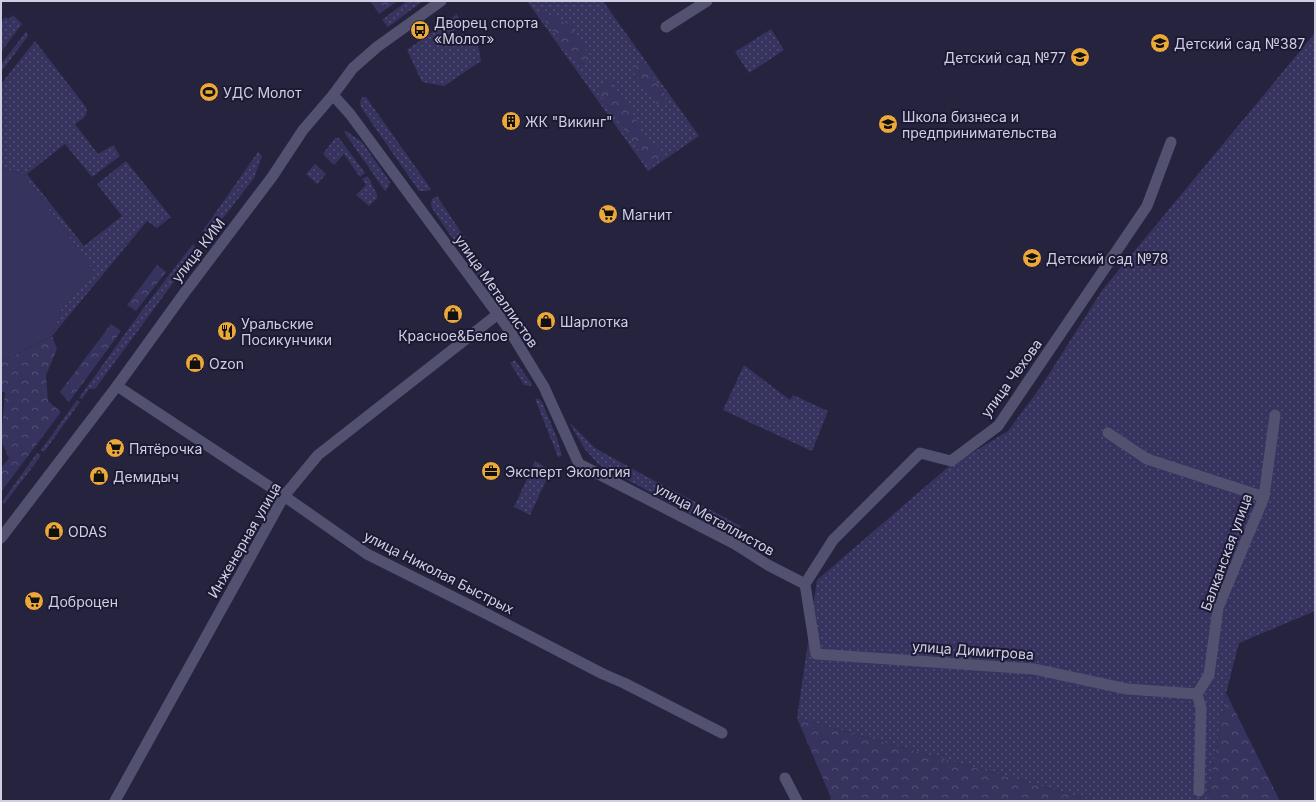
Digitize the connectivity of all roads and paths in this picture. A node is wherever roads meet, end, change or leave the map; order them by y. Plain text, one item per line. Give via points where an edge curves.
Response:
1 (441, 1) edge
2 (707, 1) edge
3 (666, 27) dead end
4 (333, 96) junction
5 (1171, 142) dead end
6 (498, 314) junction
7 (117, 386) junction
8 (1275, 415) dead end
9 (1108, 433) dead end
10 (284, 496) junction
11 (1264, 497) junction
12 (1, 538) edge
13 (805, 584) junction
14 (1197, 694) junction
15 (722, 733) dead end
16 (785, 778) dead end
17 (1199, 791) dead end
18 (115, 801) edge
19 (797, 801) edge

1 - 4 street, улица КИМ via 376,47 353,68
2 - 3 street
4 - 6 street, улица Металлистов via 350,114
4 - 7 street, улица КИМ via 303,130 272,177
5 - 13 street, улица Чехова via 1147,206 998,426 951,461 920,453 833,540
6 - 10 street, Инженерная улица via 318,455
6 - 13 street, улица Металлистов via 544,387 579,464 736,544 768,565
7 - 10 street, улица Николая Быстрых
7 - 12 street, улица КИМ
8 - 11 street, Балканская улица
9 - 11 street via 1147,459
10 - 15 street, улица Николая Быстрых via 366,554
10 - 18 street, Инженерная улица
11 - 14 street, Балканская улица via 1218,608 1209,675
13 - 14 street, улица Димитрова via 816,654 1034,669 1127,689
14 - 17 street via 1201,708
16 - 19 street

